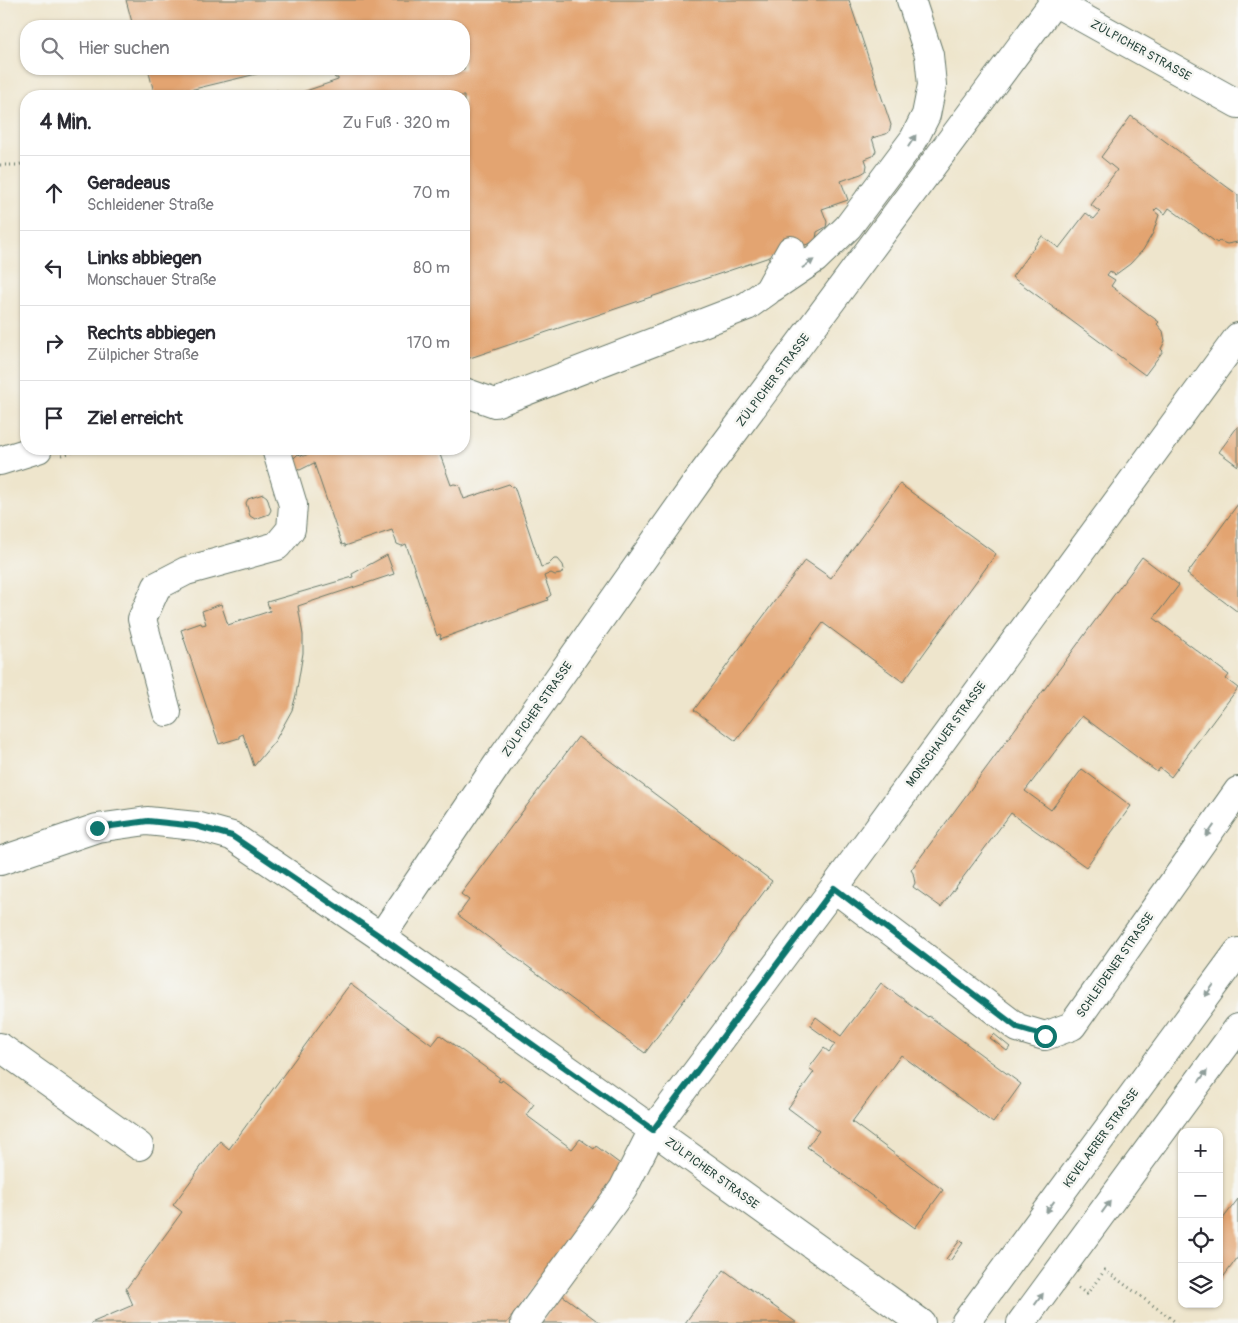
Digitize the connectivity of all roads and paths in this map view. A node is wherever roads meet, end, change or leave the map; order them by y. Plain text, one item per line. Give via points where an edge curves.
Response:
1 (911, 0) edge
2 (1238, 104) edge
3 (20, 164) edge
4 (0, 165) edge
5 (791, 250) dead end
6 (768, 291) junction
7 (1238, 337) edge
8 (470, 394) edge
9 (20, 455) edge
10 (278, 455) edge
11 (0, 461) edge
12 (167, 712) dead end
13 (1238, 791) edge
14 (0, 861) edge
15 (834, 888) junction
16 (381, 937) junction
17 (1238, 952) edge
18 (1238, 1028) edge
19 (0, 1047) edge
20 (653, 1130) junction
21 (139, 1146) dead end
22 (1057, 1275) junction
23 (525, 1323) edge
24 (921, 1323) edge
25 (965, 1323) edge
26 (1021, 1323) edge
27 (1178, 1323) edge

6 -> 1 street via 815,259 848,227 914,139 926,115 932,85 929,56
2 - 16 street, ZÜLPICHER STRASSE via 1054,2 702,475 497,765
3 - 4 path
5 - 6 street
6 - 8 street via 747,306 495,403
7 - 15 street, MONSCHAUER STRASSE
9 - 11 street
10 - 12 street via 293,504 291,529 277,546 186,571 157,586 142,619
13 -> 15 street, SCHLEIDENER STRASSE via 1072,1026 1045,1036 1018,1028
14 - 16 street, ZÜLPICHER STRASSE via 97,828 148,821 196,826 232,836
15 - 20 street, MONSCHAUER STRASSE
16 - 20 street, ZÜLPICHER STRASSE
17 -> 25 street, KEVELAERER STRASSE
22 -> 18 street
19 - 21 street
20 - 23 street, MONSCHAUER STRASSE via 623,1190
20 - 24 street, ZÜLPICHER STRASSE
26 -> 22 street
22 - 27 path via 1087,1294 1105,1270

